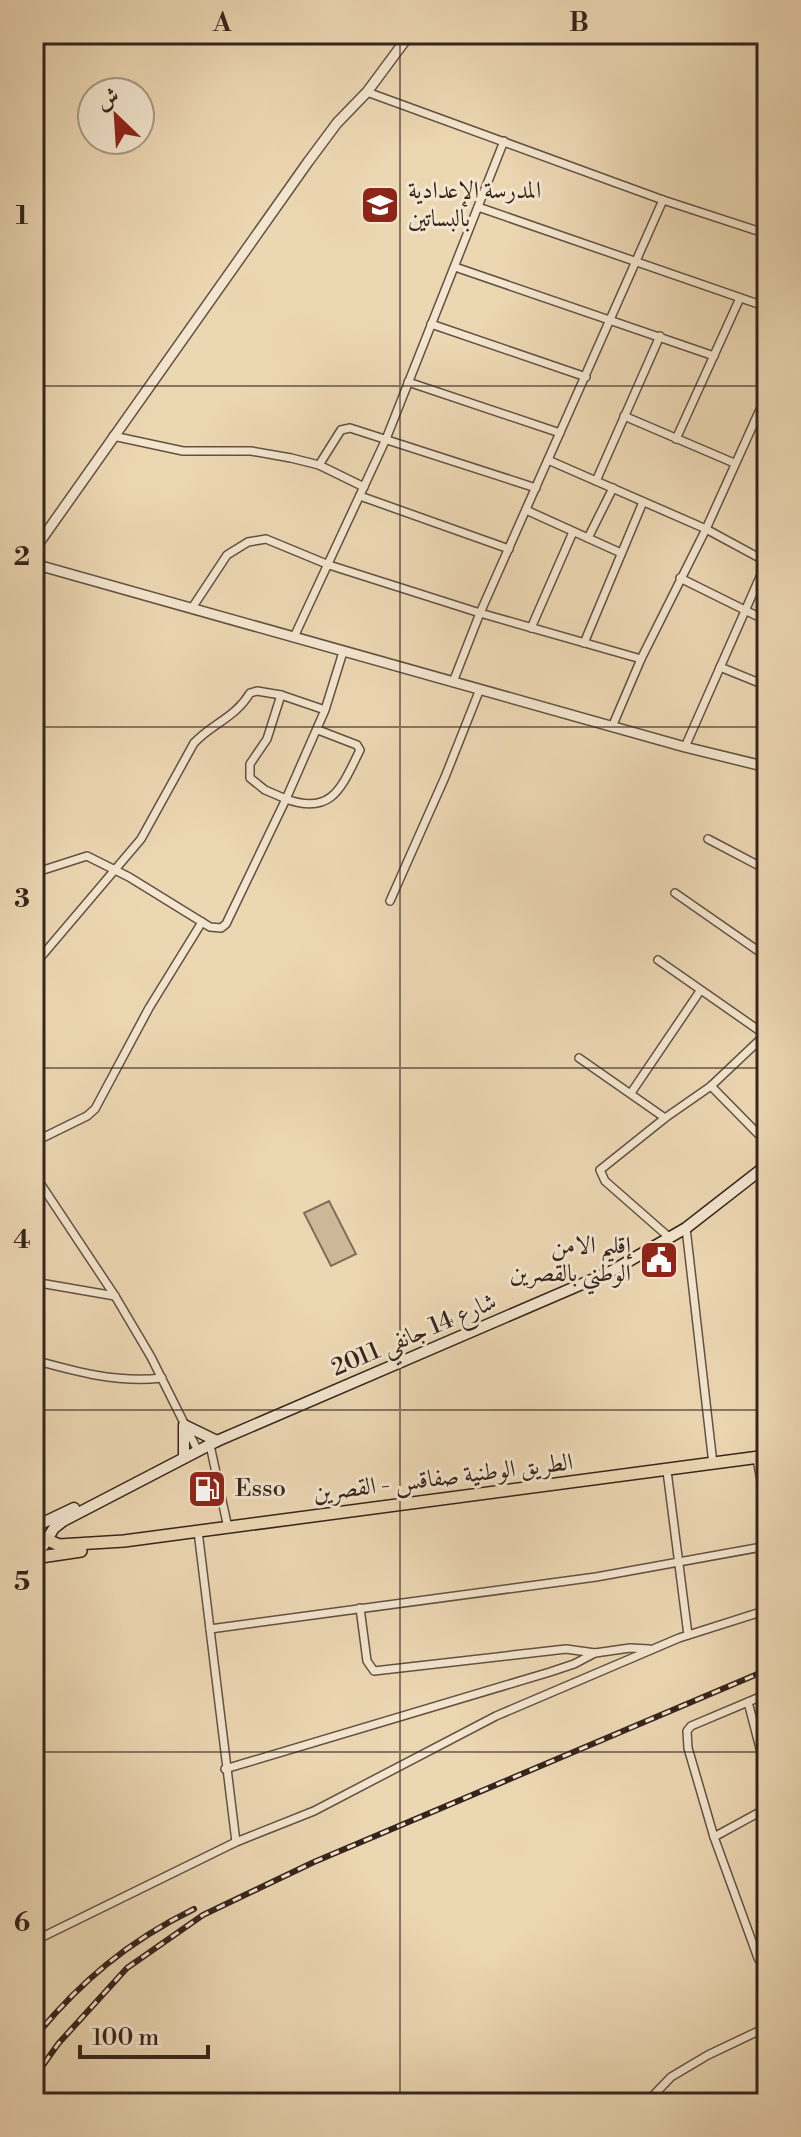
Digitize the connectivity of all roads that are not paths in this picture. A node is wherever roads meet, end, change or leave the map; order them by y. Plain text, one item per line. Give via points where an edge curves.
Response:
1 (410, 34) edge
2 (367, 92) junction
3 (504, 141) junction
4 (663, 200) junction
5 (478, 207) junction
6 (767, 234) edge
7 (636, 264) junction
8 (455, 267) junction
9 (740, 298) junction
10 (767, 307) edge
11 (612, 320) junction
12 (431, 324) junction
13 (660, 336) junction
14 (714, 356) junction
15 (586, 377) junction
16 (408, 382) junction
17 (767, 394) edge
18 (624, 416) junction
19 (755, 421) junction
20 (767, 427) edge
21 (560, 433) junction
22 (113, 436) junction
23 (386, 439) junction
24 (676, 439) junction
25 (548, 460) junction
26 (734, 463) junction
27 (319, 465) junction
28 (596, 481) junction
29 (364, 487) junction
30 (536, 488) junction
31 (613, 488) junction
32 (360, 496) junction
33 (643, 502) junction
34 (526, 510) junction
35 (706, 529) junction
36 (573, 532) junction
37 (588, 538) junction
38 (509, 549) junction
39 (34, 550) edge
40 (621, 553) junction
41 (767, 562) edge
42 (34, 564) edge
43 (329, 565) junction
44 (680, 578) junction
45 (192, 608) junction
46 (745, 610) junction
47 (480, 613) junction
48 (767, 621) edge
49 (531, 628) junction
50 (294, 637) junction
51 (584, 643) junction
52 (343, 652) junction
53 (641, 659) junction
54 (720, 667) junction
55 (453, 682) junction
56 (767, 686) edge
57 (480, 689) junction
58 (281, 695) junction
59 (325, 710) junction
60 (612, 727) junction
61 (318, 730) junction
62 (685, 747) junction
63 (767, 767) edge
64 (286, 799) junction
65 (708, 839) dead end
66 (114, 870) junction
67 (767, 870) edge
68 (34, 873) edge
69 (675, 893) dead end
70 (390, 901) dead end
71 (202, 922) junction
72 (767, 957) edge
73 (658, 960) dead end
74 (34, 965) edge
75 (700, 991) junction
76 (767, 1035) edge
77 (579, 1058) dead end
78 (711, 1086) junction
79 (631, 1093) junction
80 (665, 1118) junction
81 (34, 1142) edge
82 (767, 1143) edge
83 (767, 1165) edge
84 (34, 1174) edge
85 (686, 1228) junction
86 (670, 1238) junction
87 (34, 1282) edge
88 (115, 1296) junction
89 (34, 1360) edge
90 (162, 1378) junction
91 (184, 1425) junction
92 (214, 1443) junction
93 (198, 1451) junction
94 (184, 1457) junction
95 (762, 1458) edge
96 (713, 1464) junction
97 (667, 1471) junction
98 (106, 1497) junction
99 (767, 1512) edge
100 (228, 1528) junction
101 (198, 1531) junction
102 (40, 1536) edge
103 (124, 1541) junction
104 (767, 1546) edge
105 (34, 1558) edge
106 (677, 1561) junction
107 (360, 1608) junction
108 (767, 1610) edge
109 (210, 1629) junction
110 (688, 1635) junction
111 (651, 1650) junction
112 (595, 1653) junction
113 (767, 1694) edge
114 (748, 1702) junction
115 (225, 1769) junction
116 (767, 1775) edge
117 (767, 1808) edge
118 (714, 1837) junction
119 (236, 1842) junction
120 (34, 1941) edge
121 (767, 1959) edge
122 (767, 2027) edge
123 (646, 2103) edge

1 - 2 street
2 - 3 street
2 - 22 street via 337,123
3 - 4 street
3 - 5 street
4 - 6 street
4 - 7 street
5 - 7 street
5 - 8 street
7 - 9 street
7 - 11 street
8 - 11 street
8 - 12 street
9 - 10 street
9 - 14 street
11 - 13 street
11 - 15 street
12 - 15 street
12 - 16 street
13 - 14 street
13 - 18 street
14 - 24 street
15 - 21 street
16 - 21 street
16 - 23 street
17 - 19 street
18 - 24 street
18 - 28 street
19 - 20 street
19 - 26 street
21 - 25 street
22 - 27 street via 183,451 251,451
22 - 39 street
23 - 27 street via 341,430
23 - 29 street
23 - 30 street
24 - 26 street
25 - 28 street
25 - 30 street
26 - 35 street
27 - 29 street
28 - 31 street
29 - 32 street
30 - 34 street
31 - 33 street
31 - 37 street
32 - 38 street
32 - 43 street
33 - 35 street
33 - 40 street
34 - 36 street
34 - 38 street
35 - 41 street
35 - 44 street
36 - 37 street
36 - 49 street
37 - 40 street
38 - 47 street
40 - 51 street
41 - 46 street
42 - 45 street
43 - 45 street via 266,539 248,542 227,555
43 - 47 street
43 - 50 street
44 - 46 street
44 - 53 street
45 - 50 street
46 - 48 street
46 - 54 street
47 - 49 street
47 - 55 street
49 - 51 street
50 - 52 street
51 - 53 street
52 - 55 street
52 - 59 street
53 - 60 street
54 - 56 street
54 - 62 street
55 - 57 street
57 - 60 street
57 - 70 street
58 - 59 street
58 - 64 street via 267,739 248,773 265,790
58 - 66 street via 250,693 241,708 194,743 141,839
59 - 61 street
60 - 62 street
61 - 64 street
61 - 64 street via 360,750 332,799 300,804
62 - 63 street
64 - 71 street via 226,924 217,929
65 - 67 street
66 - 68 street via 85,856
66 - 71 street
66 - 74 street
69 - 72 street
71 - 81 street via 95,1109
73 - 75 street
75 - 76 street
75 - 79 street
76 - 78 street
77 - 79 street
78 - 80 street
78 - 82 street
79 - 80 street
80 - 86 street via 600,1174
83 - 85 main road, شارع 14 جانفي 2011
84 - 88 street
85 - 86 main road, شارع 14 جانفي 2011
85 - 96 street
86 - 92 main road, شارع 14 جانفي 2011 via 557,1296
87 - 88 street
88 - 90 street
89 - 90 street via 93,1376
90 - 91 street
91 - 92 main road
91 - 93 street
91 - 94 main road
92 - 93 main road, شارع 14 جانفي 2011
92 - 100 street
93 - 94 main road, شارع 14 جانفي 2011
94 - 98 main road, شارع 14 جانفي 2011
95 - 96 main road, الطريق الوطنية صفاقس - القصرين
95 - 99 street
96 - 97 main road, الطريق الوطنية صفاقس - القصرين
97 - 100 main road, الطريق الوطنية صفاقس - القصرين
97 - 106 street
98 - 102 main road, شارع 14 جانفي 2011
98 - 102 main road, شارع 14 جانفي 2011
100 - 101 main road, الطريق الوطنية صفاقس - القصرين
101 - 103 main road, الطريق الوطنية صفاقس - القصرين
101 - 109 street
102 - 103 main road, الطريق الوطنية صفاقس - القصرين via 59,1545
102 - 105 main road
103 - 105 main road, الطريق الوطنية صفاقس - القصرين
104 - 106 street
106 - 107 street
106 - 110 street
107 - 109 street
107 - 112 street via 367,1661 374,1671 566,1649
108 - 110 street
109 - 115 street
110 - 111 street
111 - 112 street
111 - 119 street via 496,1716 314,1811
112 - 115 street via 562,1668
113 - 114 street
114 - 116 street
114 - 118 street via 687,1731
115 - 119 street
117 - 118 street
118 - 121 street via 758,1958
119 - 120 street
122 - 123 street via 671,2077

